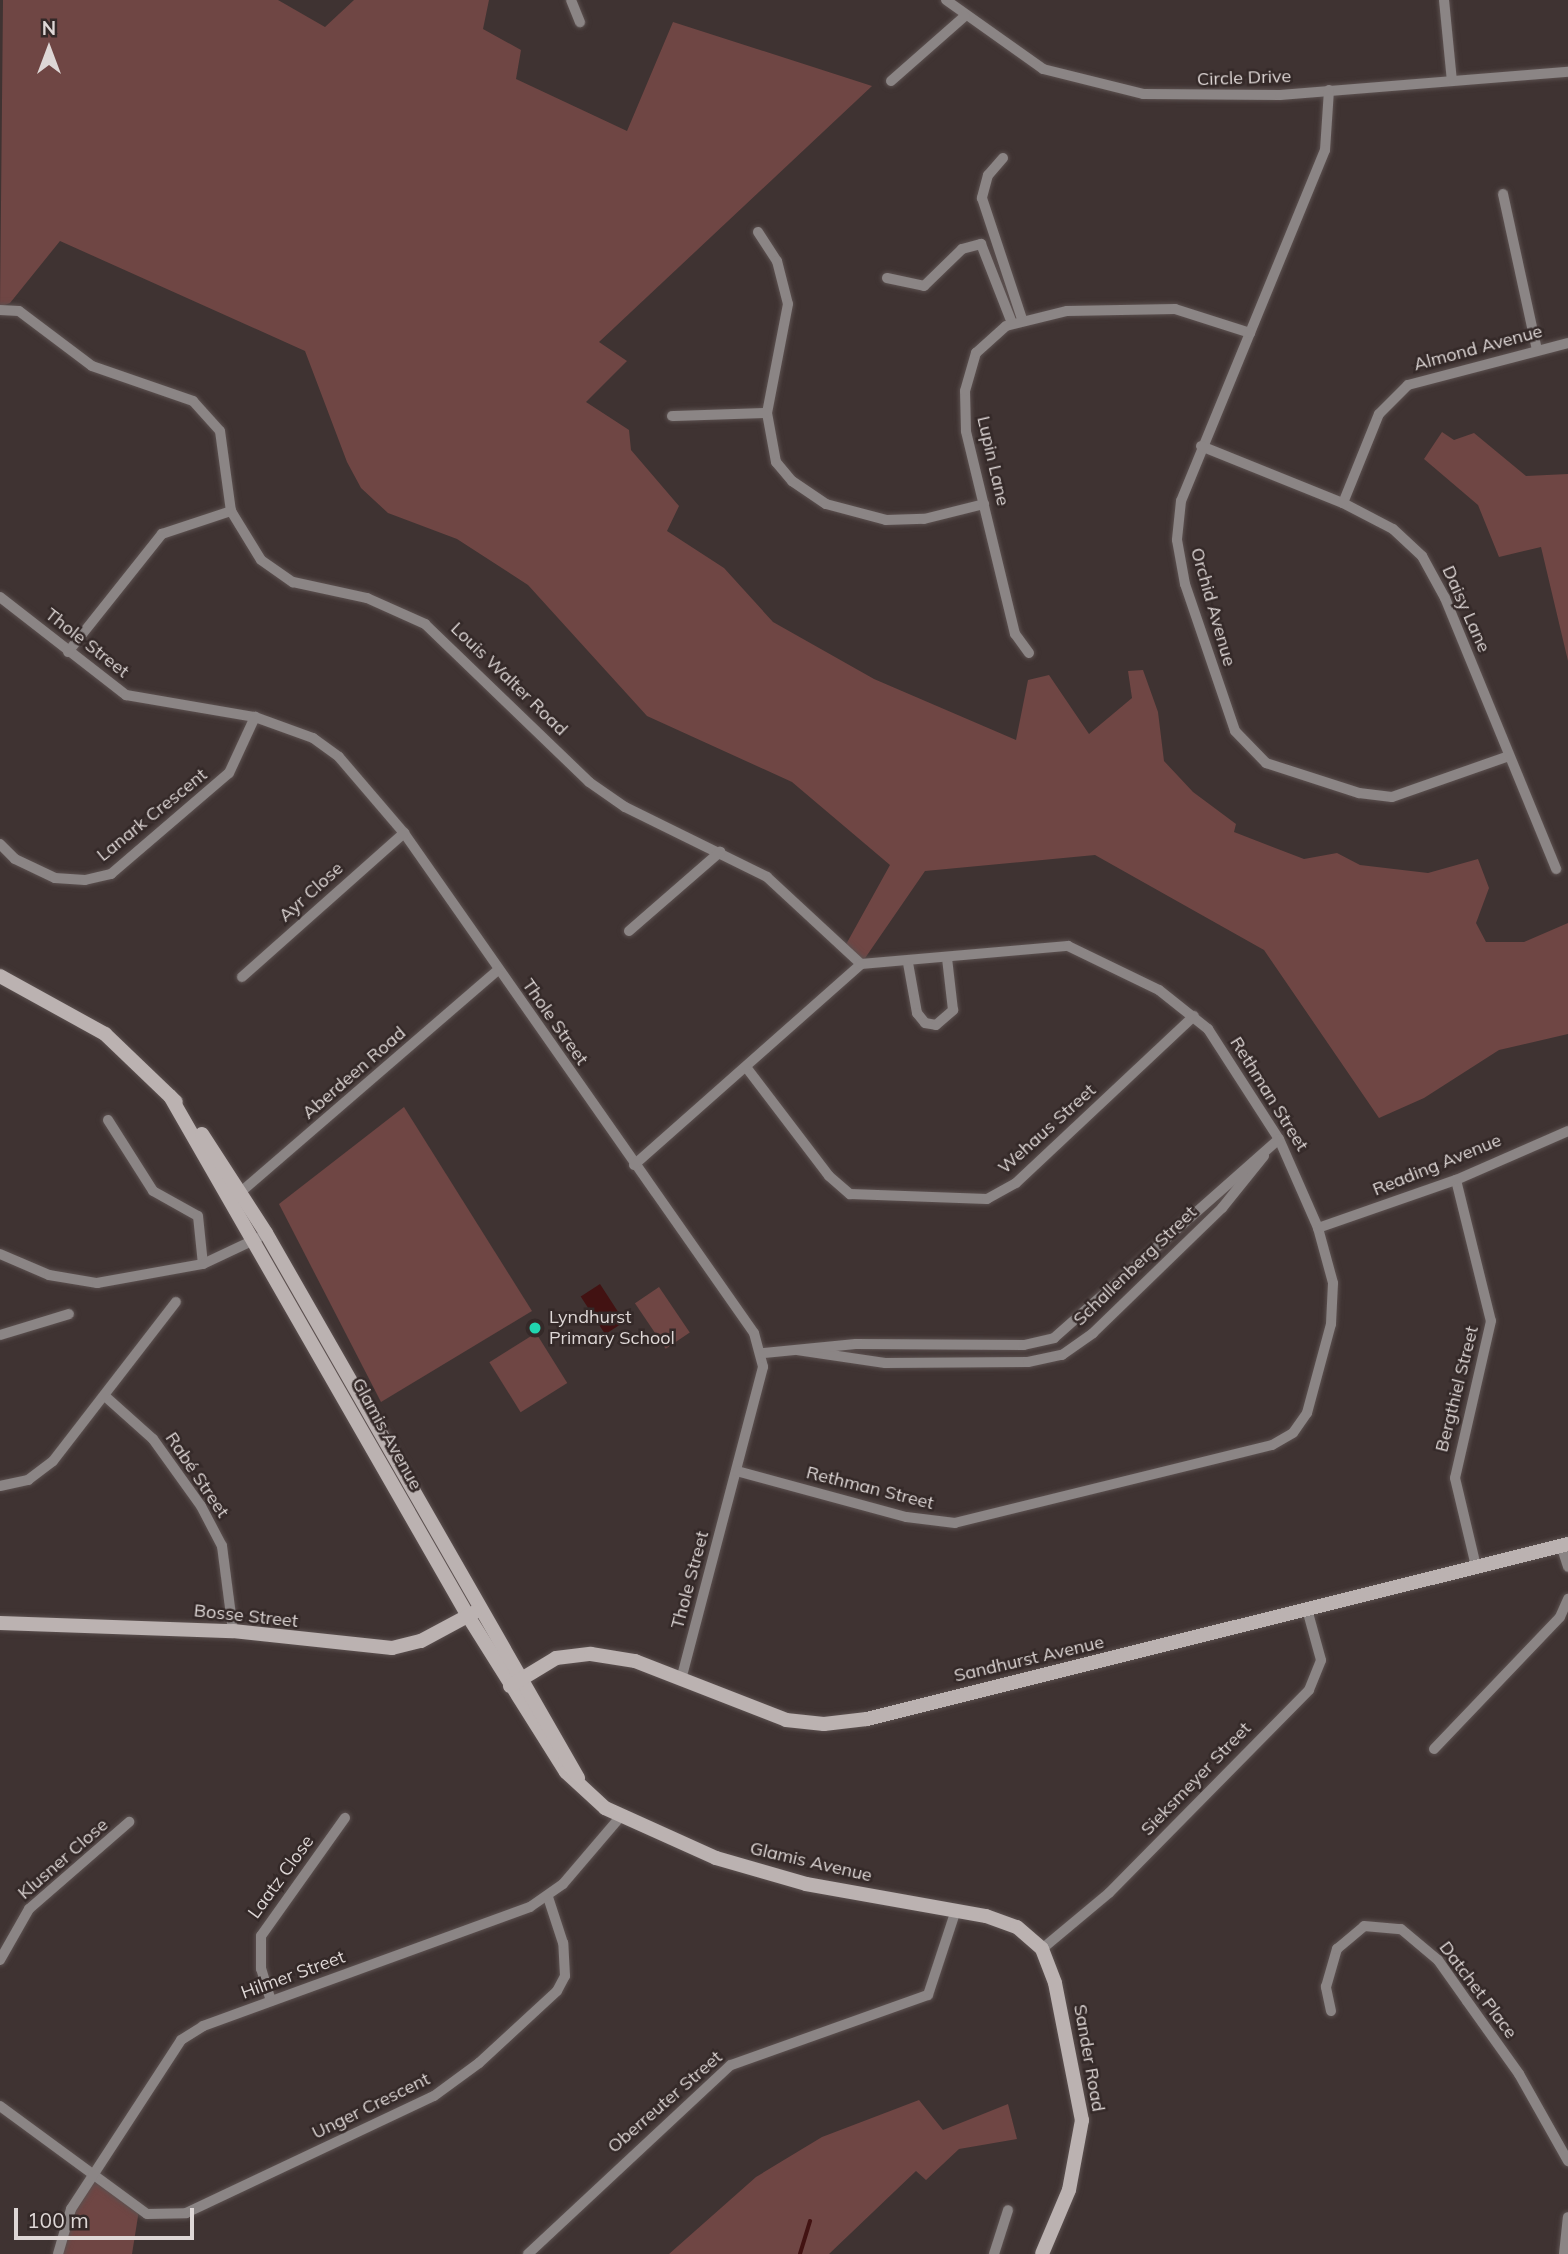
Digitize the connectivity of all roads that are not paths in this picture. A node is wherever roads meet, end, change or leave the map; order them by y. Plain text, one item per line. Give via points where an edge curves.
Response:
1 (571, 0) edge
2 (946, 0) edge
3 (1444, 0) edge
4 (965, 16) junction
5 (580, 23) dead end
6 (1568, 72) edge
7 (891, 81) dead end
8 (1452, 81) junction
9 (1329, 90) junction
10 (1003, 158) dead end
11 (1503, 194) dead end
12 (758, 232) dead end
13 (887, 278) dead end
14 (3, 310) edge
15 (1017, 321) junction
16 (1250, 332) junction
17 (1568, 343) edge
18 (1537, 350) junction
19 (767, 413) junction
20 (672, 416) dead end
21 (1201, 446) junction
22 (1343, 503) junction
23 (984, 504) junction
24 (231, 512) junction
25 (0, 597) edge
26 (68, 652) junction
27 (1028, 653) dead end
28 (255, 717) junction
29 (1509, 756) junction
30 (404, 833) junction
31 (0, 844) edge
32 (720, 852) junction
33 (1556, 869) dead end
34 (629, 932) dead end
35 (947, 958) junction
36 (908, 963) junction
37 (861, 964) junction
38 (498, 970) junction
39 (0, 975) edge
40 (242, 976) dead end
41 (1194, 1016) junction
42 (746, 1067) junction
43 (108, 1120) dead end
44 (1568, 1131) edge
45 (1279, 1139) junction
46 (1266, 1153) junction
47 (634, 1166) junction
48 (1457, 1180) junction
49 (236, 1196) junction
50 (1318, 1228) junction
51 (261, 1236) junction
52 (0, 1254) edge
53 (203, 1264) junction
54 (176, 1302) dead end
55 (69, 1314) dead end
56 (0, 1335) edge
57 (794, 1350) junction
58 (764, 1353) junction
59 (106, 1397) junction
60 (737, 1471) junction
61 (0, 1486) edge
62 (415, 1509) junction
63 (442, 1541) junction
64 (1564, 1544) edge
65 (429, 1550) junction
66 (1476, 1566) junction
67 (1568, 1567) edge
68 (1568, 1599) edge
69 (1307, 1609) junction
70 (473, 1613) junction
71 (0, 1623) edge
72 (233, 1631) junction
73 (681, 1679) junction
74 (514, 1683) junction
75 (1434, 1749) dead end
76 (621, 1816) junction
77 (345, 1818) dead end
78 (129, 1822) dead end
79 (548, 1897) junction
80 (956, 1910) junction
81 (1042, 1949) junction
82 (0, 1960) edge
83 (271, 2001) junction
84 (1331, 2011) dead end
85 (0, 2106) edge
86 (1568, 2161) edge
87 (91, 2174) junction
88 (1008, 2210) dead end
89 (1568, 2217) edge
90 (58, 2254) edge
91 (528, 2254) edge
92 (994, 2254) edge
93 (1042, 2254) edge
94 (1564, 2254) edge

1 - 5 street
2 - 4 street, Circle Drive
3 - 8 street
4 - 7 street
4 - 9 street, Circle Drive via 1024,60 1101,87 1180,97
6 - 8 street, Circle Drive
8 - 9 street, Circle Drive
9 - 16 street, Orchid Avenue via 1325,150
10 - 15 street via 988,175 982,198
11 - 18 street
12 - 19 street via 777,261 788,304
13 - 15 street via 924,286 962,249 981,244
14 - 24 street, Louis Walter Road via 24,314 92,366 193,401 206,411 222,436
15 - 16 street via 1148,306 1199,312
15 - 23 street, Lupin Lane via 976,353 965,391 966,431
16 - 21 street, Orchid Avenue
17 - 18 street, Almond Avenue
18 - 22 street, Almond Avenue via 1434,374 1396,393 1373,426
19 - 20 street
19 - 23 street via 776,462 803,494 826,505 905,522
21 - 22 street, Daisy Lane
21 - 29 street, Orchid Avenue via 1181,501 1178,557 1219,690 1236,731 1253,754 1295,776 1392,797
22 - 29 street, Daisy Lane via 1393,529 1422,556
23 - 27 street, Lupin Lane via 1015,634
24 - 26 street via 162,534
24 - 32 street, Louis Walter Road via 256,554 280,574 302,585 387,605 425,624 589,782 625,807
25 - 26 street, Thole Street
26 - 28 street, Thole Street via 134,699
28 - 30 street, Thole Street via 327,746
28 - 31 street, Lanark Crescent via 229,773 111,874 85,880 55,878 15,859
29 - 33 street, Daisy Lane
30 - 38 street, Thole Street
30 - 40 street, Ayr Close
32 - 34 street
32 - 37 street, Louis Walter Road via 798,902
35 - 36 street, Rethman Street
35 - 36 street via 953,1010 936,1025 925,1023 916,1013
35 - 41 street, Rethman Street via 1073,946 1159,990
36 - 37 street, Rethman Street
37 - 42 street
38 - 47 street, Thole Street
38 - 49 street, Aberdeen Road
39 - 49 main road, Glamis Avenue via 104,1034 170,1096
41 - 42 street, Wehaus Street via 1016,1183 987,1199 850,1194 829,1176
41 - 45 street, Rethman Street
42 - 47 street
43 - 53 street via 153,1191 198,1216
44 - 48 street, Reading Avenue
45 - 46 street, Schallenberg Street
45 - 50 street, Rethman Street
46 - 57 street, Schallenberg Street via 1054,1338 1024,1345
46 - 57 street, Schallenberg Street via 1222,1208 1093,1332 1062,1354 1028,1362 885,1363
47 - 58 street, Thole Street
48 - 50 street, Reading Avenue
48 - 66 street, Bergthiel Street via 1491,1321 1455,1478
49 - 51 main road, Glamis Avenue
50 - 60 street, Rethman Street via 1333,1283 1331,1324 1307,1413 1293,1433 1272,1445 955,1523 906,1517
51 - 53 street
51 - 62 main road, Glamis Avenue
52 - 53 street via 49,1275 85,1283
54 - 59 street
55 - 56 street
57 - 58 street, Schallenberg Street
58 - 60 street, Thole Street
59 - 61 street via 38,1475
59 - 72 street, Rabé Street via 153,1439 201,1506 222,1546
60 - 73 street, Thole Street
62 - 63 main road, Glamis Avenue
62 - 65 main road, Glamis Avenue
63 - 65 main road
63 - 70 main road, Glamis Avenue
64 - 66 main road, Sandhurst Avenue
64 - 67 street
65 - 70 main road, Glamis Avenue
66 - 69 main road, Sandhurst Avenue
68 - 75 street via 1560,1617
69 - 73 main road, Sandhurst Avenue via 841,1722 786,1720
69 - 81 street, Sieksmeyer Street via 1321,1660 1309,1690 1109,1893
70 - 72 main road, Bosse Street via 421,1641 392,1648
70 - 74 main road, Glamis Avenue
71 - 72 main road, Bosse Street
73 - 74 main road, Sandhurst Avenue via 625,1658 578,1653 556,1658
74 - 76 main road, Glamis Avenue via 580,1785
76 - 79 street, Hilmer Street
76 - 80 main road, Glamis Avenue via 764,1875
77 - 83 street, Laatz Close via 261,1936 261,1969
78 - 82 street, Klusner Close via 29,1909
79 - 83 street, Hilmer Street
79 - 87 street, Unger Crescent via 567,1968 562,1984 479,2063 434,2096 176,2215 152,2216
80 - 81 main road, Glamis Avenue via 1007,1922
80 - 91 street, Oberreuter Street via 928,1995 731,2065
81 - 93 main road, Sander Road via 1055,1983 1082,2120 1069,2190
83 - 87 street, Hilmer Street via 203,2026 181,2040
84 - 86 street, Datchet Place via 1326,1987 1337,1949 1364,1926 1401,1929 1438,1961 1467,2001 1531,2094
85 - 87 street, Unger Crescent
87 - 90 street, Hilmer Street via 65,2221
88 - 92 street
89 - 94 street

